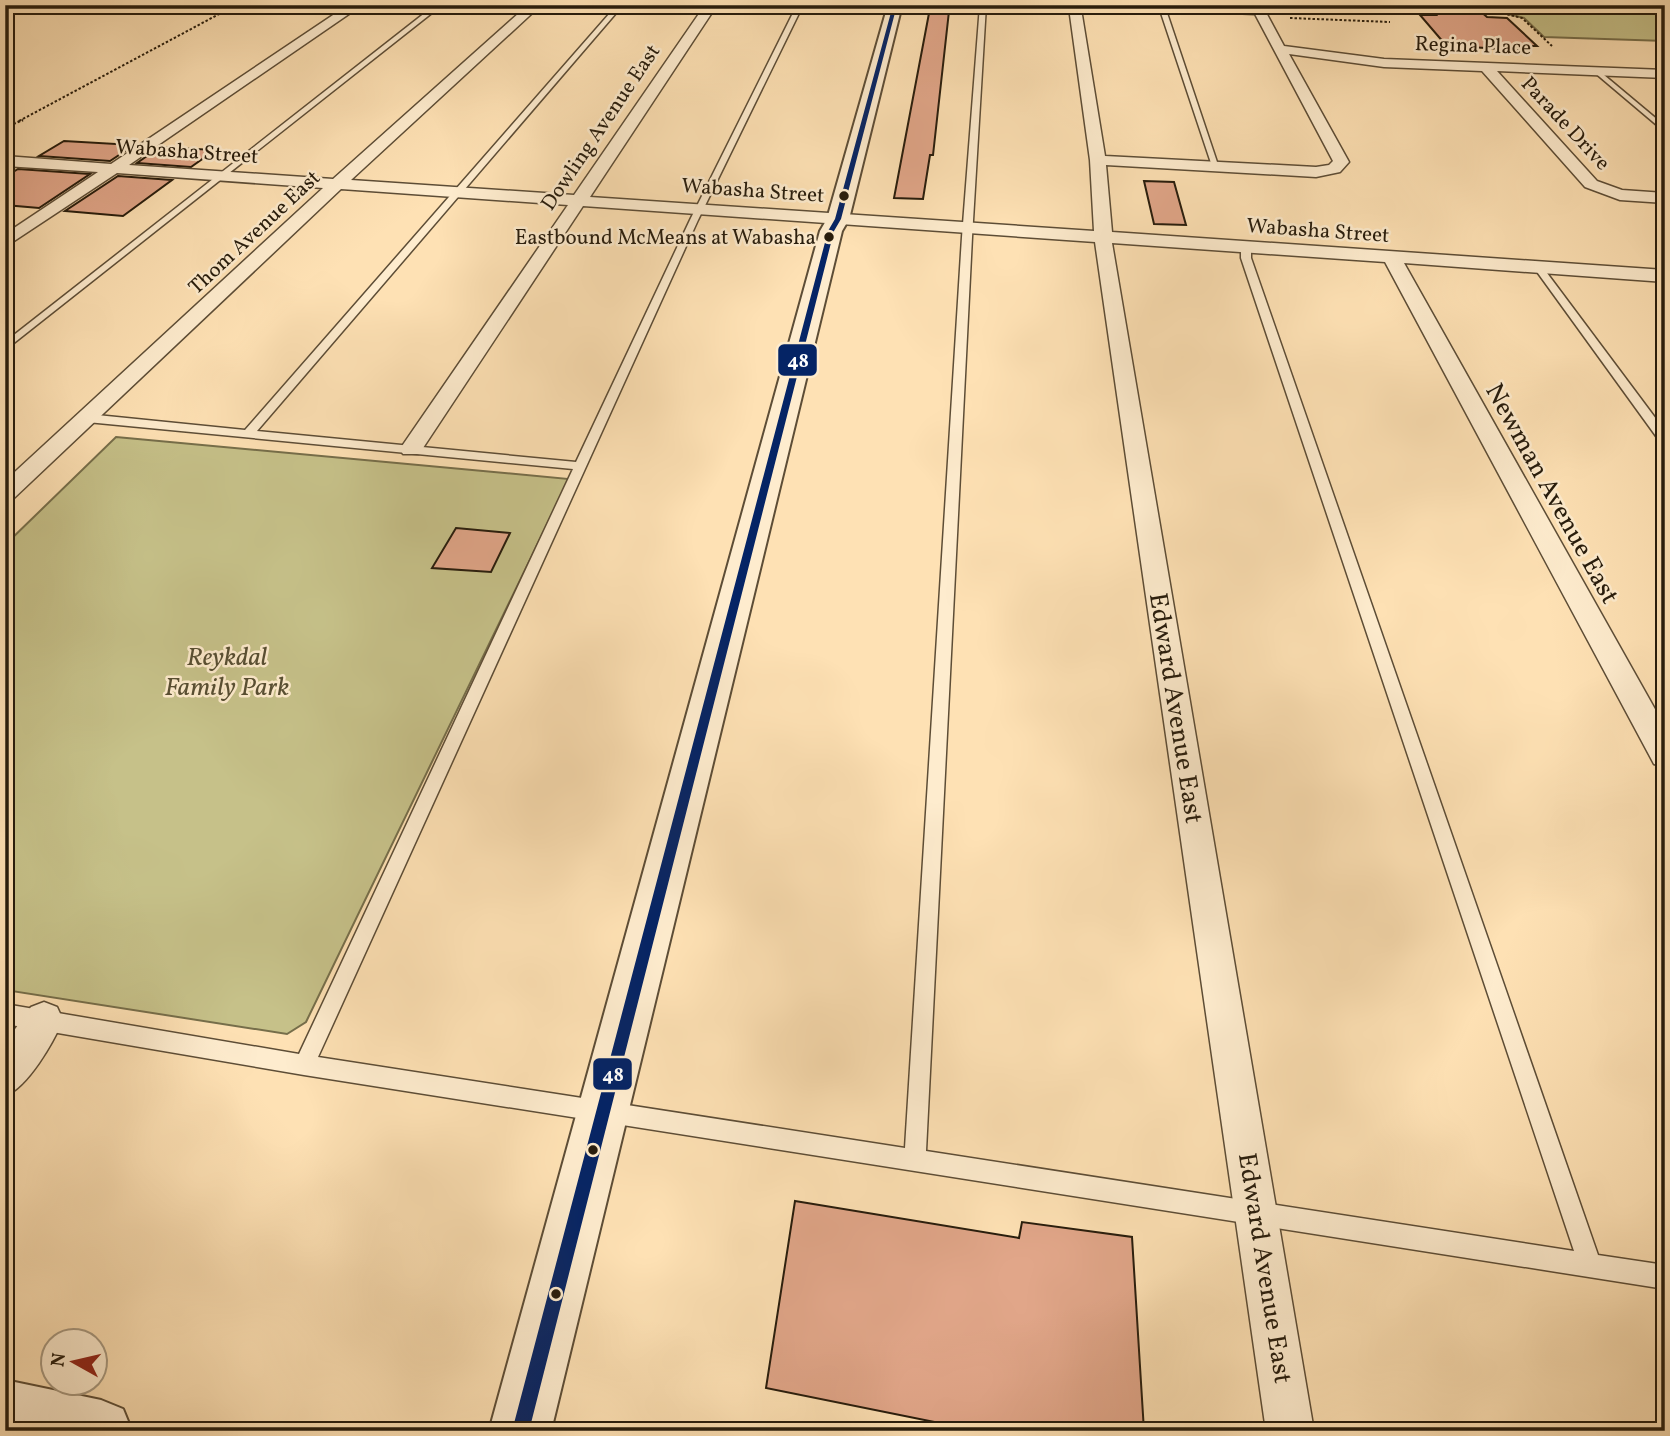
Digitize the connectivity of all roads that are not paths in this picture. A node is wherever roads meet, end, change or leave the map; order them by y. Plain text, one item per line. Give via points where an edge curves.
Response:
1 (356, 5) edge
2 (439, 5) edge
3 (536, 5) edge
4 (620, 5) edge
5 (711, 5) edge
6 (800, 5) edge
7 (895, 5) edge
8 (983, 5) edge
9 (1102, 5) edge
10 (1162, 7) junction
11 (1257, 8) edge
12 (1280, 48) junction
13 (1486, 67) junction
14 (1597, 71) junction
15 (1665, 74) edge
16 (1665, 130) edge
17 (1098, 160) junction
18 (5, 161) edge
19 (1216, 166) junction
20 (116, 169) junction
21 (223, 176) junction
22 (339, 184) junction
23 (457, 192) junction
24 (1665, 198) edge
25 (579, 201) junction
26 (701, 209) junction
27 (838, 219) junction
28 (970, 229) junction
29 (1105, 238) junction
30 (5, 242) edge
31 (1245, 248) junction
32 (1392, 258) junction
33 (1538, 267) junction
34 (1665, 276) edge
35 (5, 347) edge
36 (87, 418) junction
37 (248, 433) junction
38 (1665, 440) edge
39 (411, 449) junction
40 (582, 466) junction
41 (5, 494) edge
42 (1665, 755) edge
43 (5, 1014) edge
44 (44, 1020) junction
45 (304, 1065) junction
46 (5, 1077) edge
47 (602, 1111) junction
48 (915, 1160) junction
49 (1258, 1213) junction
50 (1590, 1265) junction
51 (1665, 1277) edge
52 (5, 1411) edge
53 (101, 1431) edge
54 (520, 1431) edge
55 (1290, 1431) edge

1 - 20 street
2 - 21 lane
3 - 22 street, Thom Avenue East
4 - 23 lane
5 - 25 street, Dowling Avenue East
6 - 26 lane
7 - 27 street
8 - 28 lane
9 - 10 street, Edward Avenue East
9 - 17 street, Edward Avenue East via 1076,9
10 - 11 street, Edward Avenue East
10 - 19 lane
11 - 12 street
12 - 13 street, Regina Place via 1384,63
12 - 19 street via 1340,162 1334,169 1316,172
13 - 14 street, Regina Place
13 - 24 street, Parade Drive via 1591,184 1620,195
14 - 15 street, Regina Place
14 - 16 lane
17 - 19 street
17 - 29 street, Edward Avenue East
18 - 20 street, Wabasha Street
20 - 21 street, Wabasha Street
20 - 30 street
21 - 22 street, Wabasha Street
21 - 35 lane
22 - 23 street, Wabasha Street
22 - 36 street, Thom Avenue East
23 - 25 street, Wabasha Street
23 - 37 lane
25 - 26 street, Wabasha Street
25 - 39 street, Dowling Avenue East
26 - 27 street, Wabasha Street
26 - 40 lane
27 - 28 street, Wabasha Street
27 - 47 street via 831,231
28 - 29 street, Wabasha Street
28 - 48 lane
29 - 31 street, Wabasha Street
29 - 49 street, Edward Avenue East
31 - 32 street, Wabasha Street
31 - 50 lane
32 - 33 street, Wabasha Street
32 - 42 street, Newman Avenue East
33 - 34 street, Wabasha Street
33 - 38 lane
36 - 37 lane
36 - 41 street, Thom Avenue East
37 - 39 lane
39 - 40 lane
40 - 45 lane
43 - 44 lane
44 - 45 lane
44 - 46 street
45 - 47 lane
47 - 48 lane
47 - 54 street
48 - 49 lane
49 - 50 lane
49 - 55 street, Edward Avenue East
50 - 51 lane
52 - 53 street

